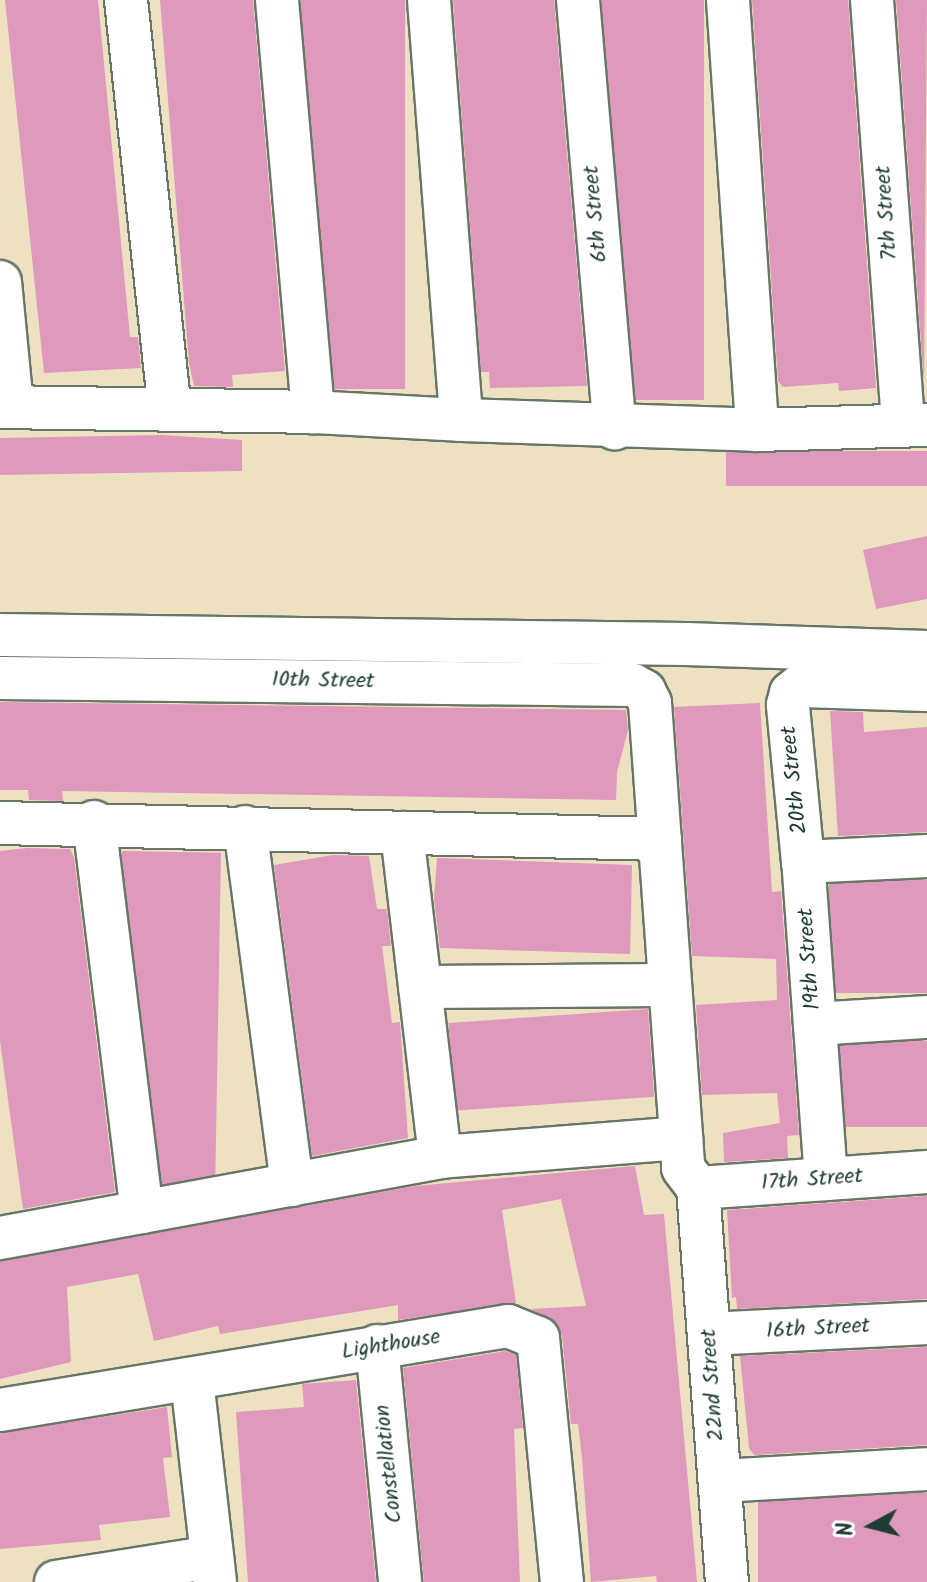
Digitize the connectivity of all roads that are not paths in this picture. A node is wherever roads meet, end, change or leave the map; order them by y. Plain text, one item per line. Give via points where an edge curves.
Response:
1 (126, 0) edge
2 (277, 0) edge
3 (429, 0) edge
4 (578, 0) edge
5 (728, 0) edge
6 (872, 0) edge
7 (0, 282) edge
8 (6, 407) edge
9 (170, 409) junction
10 (313, 412) junction
11 (461, 420) junction
12 (915, 425) edge
13 (615, 428) junction
14 (757, 430) junction
15 (0, 635) edge
16 (927, 652) edge
17 (0, 678) edge
18 (927, 690) edge
19 (94, 822) junction
20 (0, 823) edge
21 (245, 827) junction
22 (402, 833) junction
23 (660, 839) junction
24 (927, 856) edge
25 (803, 862) junction
26 (670, 985) junction
27 (420, 987) junction
28 (927, 1017) edge
29 (815, 1024) junction
30 (681, 1138) junction
31 (440, 1157) junction
32 (927, 1172) edge
33 (826, 1179) junction
34 (292, 1185) junction
35 (698, 1188) junction
36 (142, 1212) junction
37 (0, 1238) edge
38 (927, 1323) edge
39 (709, 1334) junction
40 (377, 1346) junction
41 (192, 1380) junction
42 (0, 1410) edge
43 (927, 1469) edge
44 (720, 1481) junction
45 (213, 1570) edge
46 (56, 1582) edge
47 (400, 1582) edge
48 (562, 1582) edge
49 (727, 1582) edge

1 - 9 street
2 - 10 street
3 - 11 street
4 - 13 street, 6th Street
5 - 14 street
6 - 12 street, 7th Street
7 - 8 street
8 - 9 street
9 - 10 street
10 - 11 street
11 - 13 street
12 - 14 street
13 - 14 street
15 - 16 street
17 - 23 street, 10th Street via 633,685 650,703
18 - 25 street, 20th Street via 800,686 791,693
19 - 20 street
19 - 21 street
19 - 36 street
21 - 22 street
21 - 34 street
22 - 23 street
22 - 27 street
23 - 26 street
24 - 25 street
25 - 29 street, 19th Street
26 - 27 street
26 - 30 street
27 - 31 street
28 - 29 street
29 - 33 street, 19th Street
30 - 31 street
30 - 35 street via 683,1168
31 - 34 street
32 - 33 street, 17th Street
33 - 35 street, 17th Street
34 - 36 street
35 - 39 street, 22nd Street
36 - 37 street
38 - 39 street, 16th Street
39 - 44 street, 22nd Street
40 - 41 street, Lighthouse
40 - 47 street, Constellation
40 - 48 street, Lighthouse via 508,1326 538,1338
41 - 42 street, Lighthouse
41 - 45 street
43 - 44 street
44 - 49 street, 22nd Street
45 - 46 street

